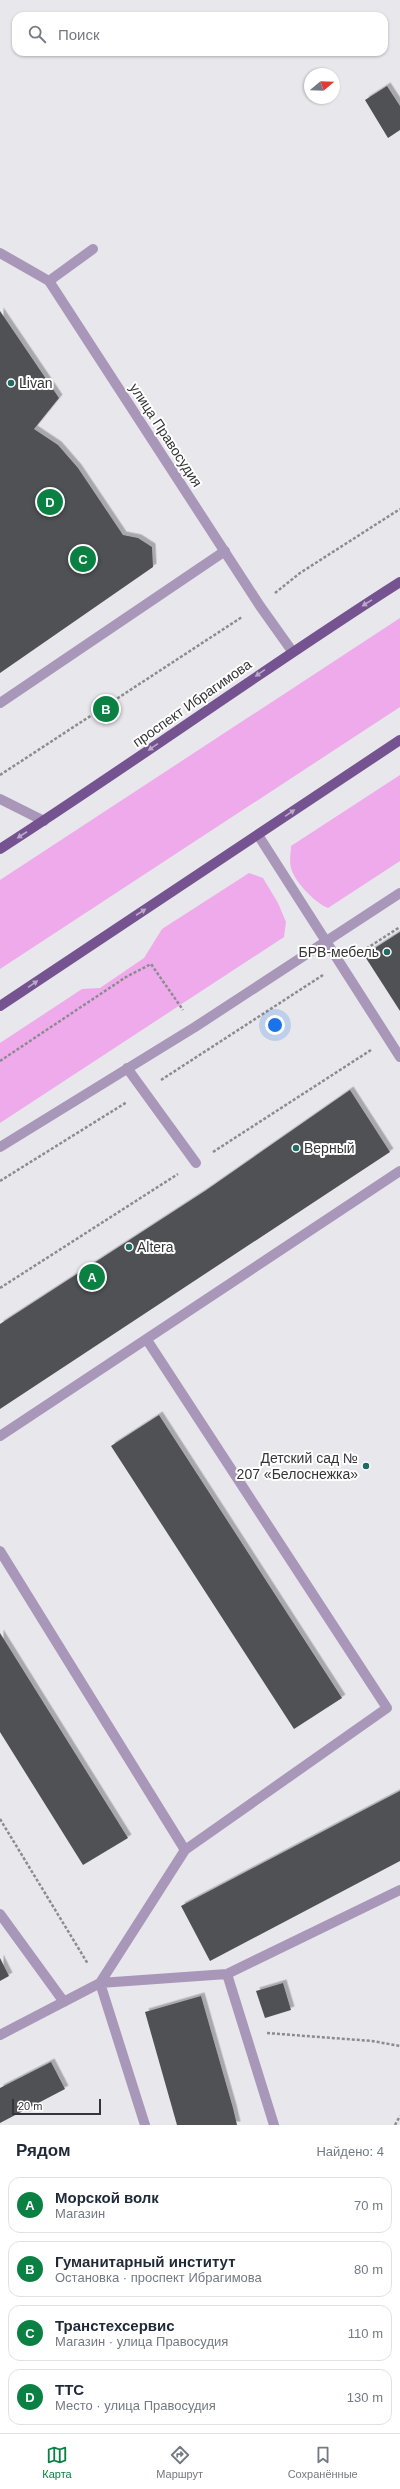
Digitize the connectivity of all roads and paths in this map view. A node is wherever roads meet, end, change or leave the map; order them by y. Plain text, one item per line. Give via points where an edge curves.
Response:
1 (93, 249) dead end
2 (0, 253) edge
3 (49, 281) junction
4 (400, 510) edge
5 (225, 550) junction
6 (400, 582) edge
7 (260, 606) junction
8 (292, 651) junction
9 (0, 703) edge
10 (400, 740) edge
11 (0, 775) edge
12 (0, 800) edge
13 (44, 821) junction
14 (258, 835) junction
15 (0, 849) edge
16 (400, 893) edge
17 (400, 927) edge
18 (326, 942) junction
19 (340, 963) junction
20 (0, 1006) edge
21 (195, 1027) junction
22 (211, 1047) junction
23 (400, 1056) edge
24 (0, 1061) edge
25 (127, 1068) junction
26 (143, 1091) junction
27 (0, 1147) edge
28 (196, 1163) dead end
29 (400, 1171) edge
30 (0, 1182) edge
31 (147, 1340) junction
32 (0, 1436) edge
33 (0, 1551) edge
34 (0, 1819) edge
35 (184, 1850) junction
36 (400, 1890) edge
37 (0, 1914) edge
38 (227, 1974) junction
39 (100, 1983) junction
40 (64, 2002) junction
41 (244, 2031) junction
42 (0, 2035) edge
43 (400, 2046) edge
44 (400, 2116) edge
45 (145, 2125) edge
46 (274, 2125) edge
47 (395, 2125) edge

1 - 3 street
2 - 3 street, улица Правосудия
3 - 5 street, улица Правосудия
4 - 7 path via 300,572
5 - 7 street, улица Правосудия
5 - 9 street
6 -> 8 main road, проспект Ибрагимова
7 - 8 street, улица Правосудия
7 - 11 path
8 -> 13 main road, проспект Ибрагимова
14 -> 10 main road
12 - 13 street
13 -> 15 main road, проспект Ибрагимова
14 - 18 street
20 -> 14 main road
16 - 18 street
17 - 19 path
18 - 19 street
18 - 21 street
19 - 22 path
19 - 23 street
21 - 22 path
21 - 24 path via 151,964 126,977
21 - 25 street
22 - 26 path
25 - 26 street
25 - 27 street
26 - 28 street
26 - 30 path
29 - 31 street
31 - 32 street
31 - 35 street via 387,1708
33 - 35 street
34 - 39 path
35 - 39 street
36 - 38 street
37 - 40 street
38 - 39 street
38 - 41 street
39 - 40 street
39 - 45 street
40 - 42 street
41 - 43 path via 372,2041
41 - 46 street
44 - 47 path

